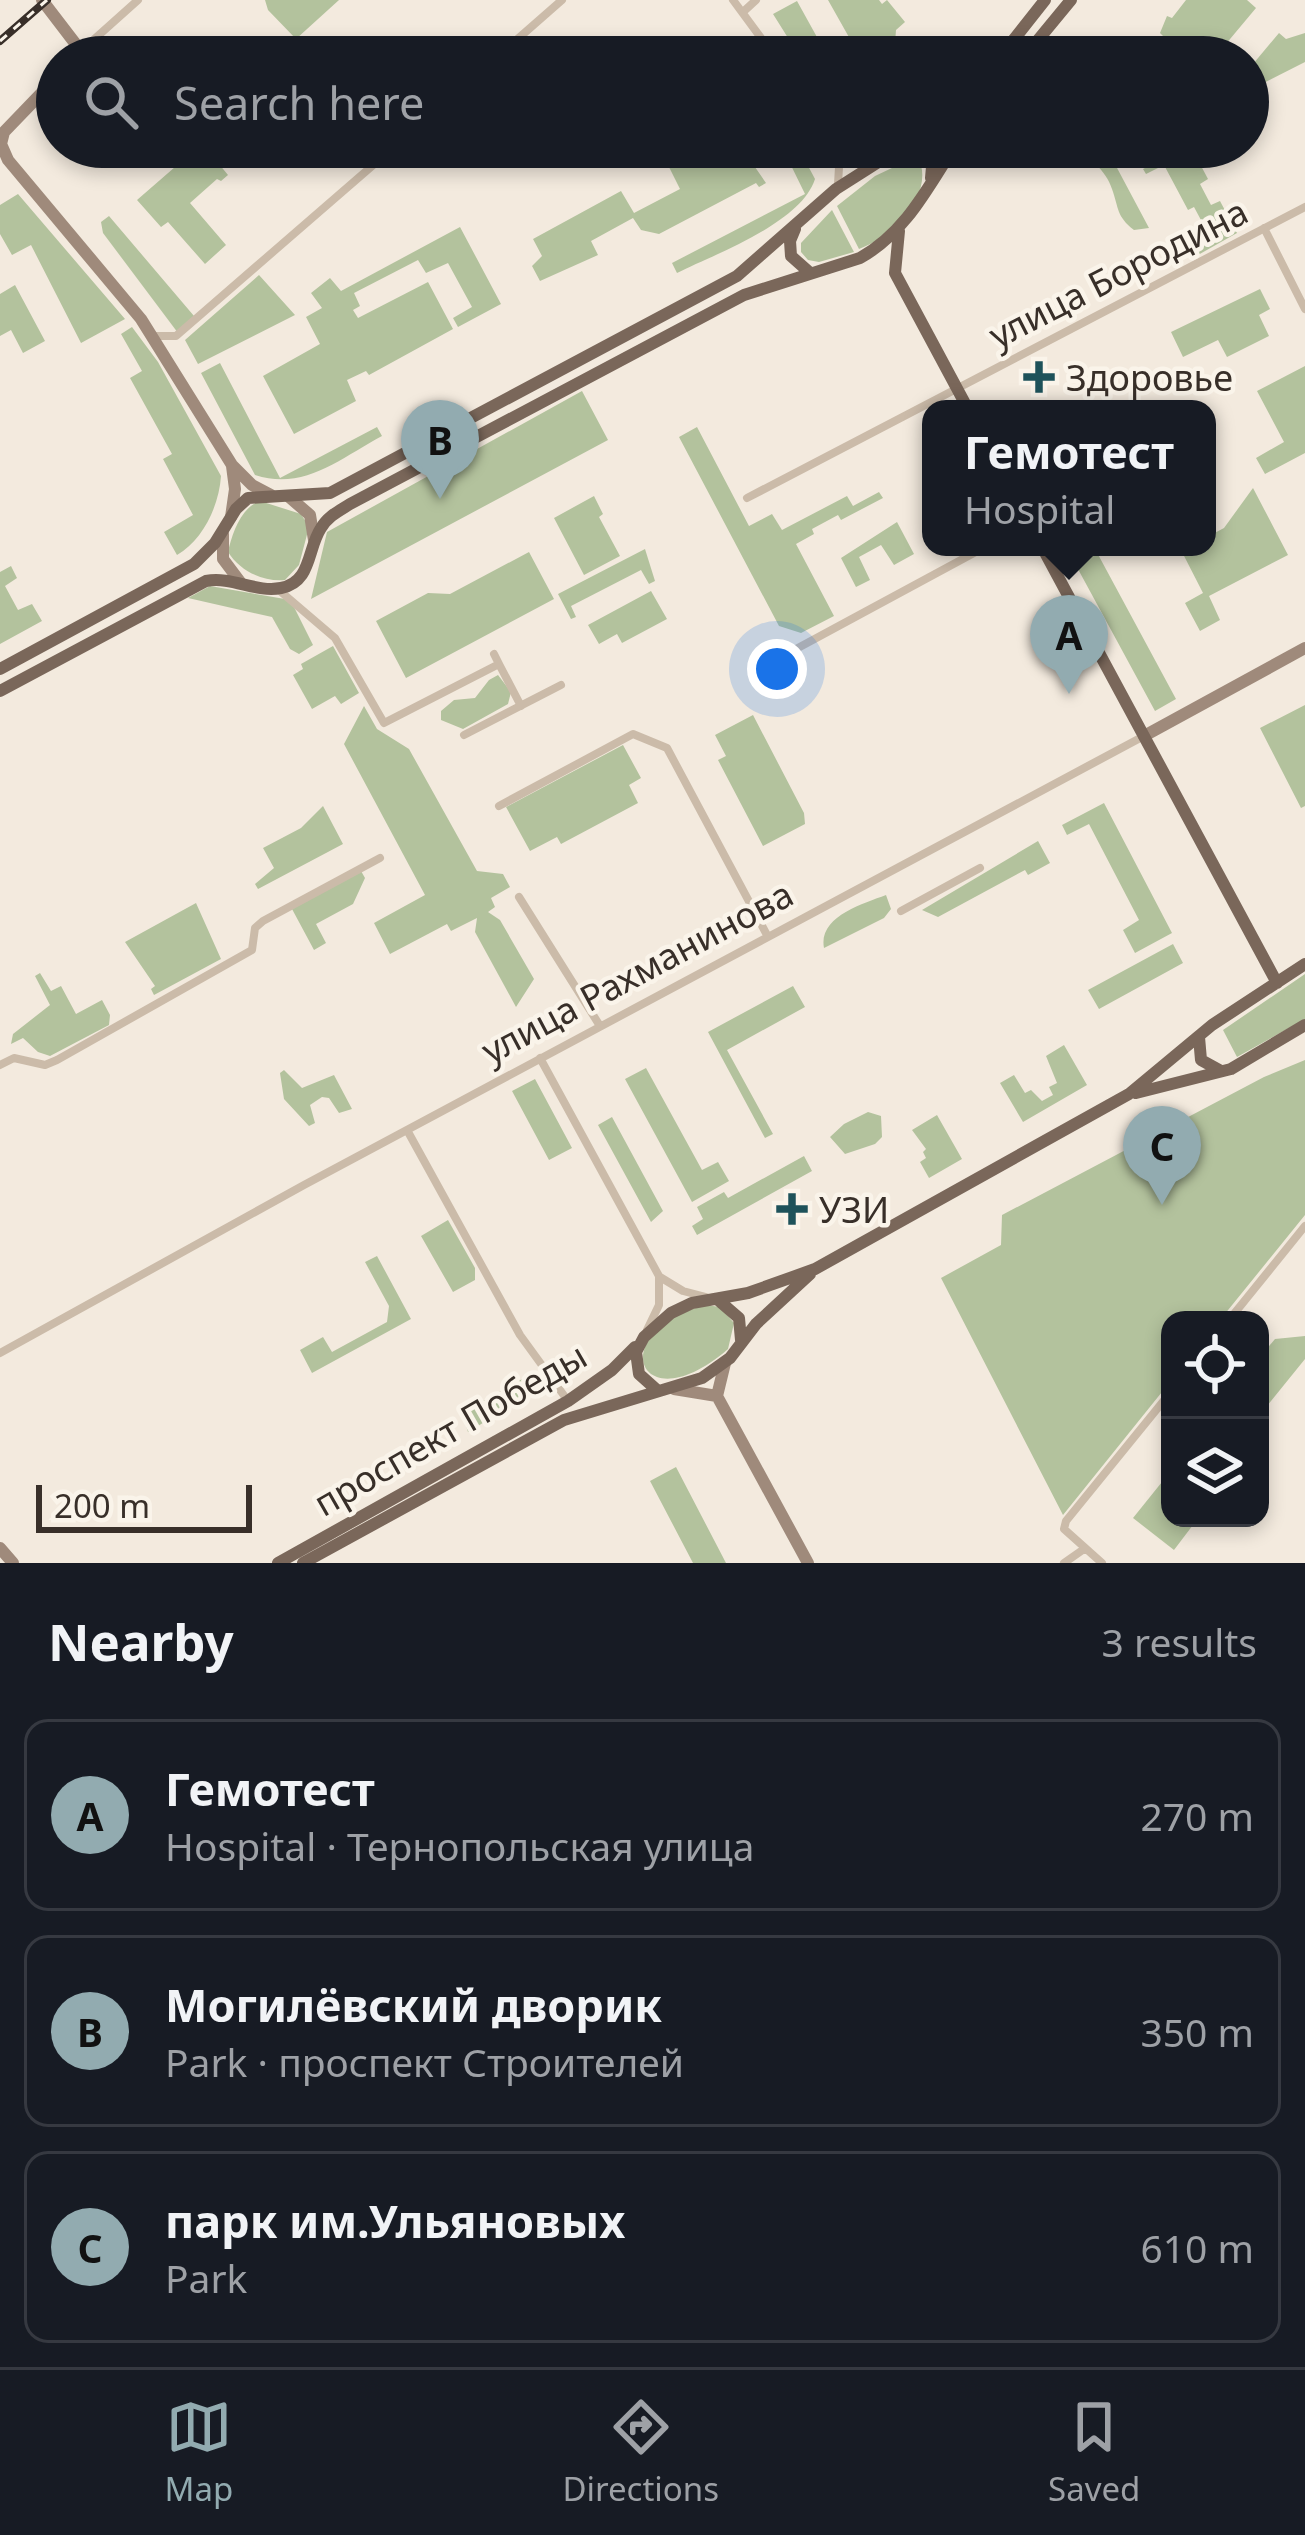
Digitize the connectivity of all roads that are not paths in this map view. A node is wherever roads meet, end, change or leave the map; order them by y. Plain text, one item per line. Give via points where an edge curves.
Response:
1 (42, 0) edge
2 (139, 0) edge
3 (562, 0) edge
4 (733, 0) edge
5 (756, 0) edge
6 (1045, 0) edge
7 (1071, 0) edge
8 (742, 12) junction
9 (66, 36) edge
10 (98, 36) edge
11 (521, 36) edge
12 (760, 36) edge
13 (1017, 36) edge
14 (1041, 36) edge
15 (36, 99) edge
16 (0, 144) edge
17 (370, 168) edge
18 (838, 168) edge
19 (841, 168) edge
20 (866, 168) edge
21 (930, 168) edge
22 (941, 168) edge
23 (857, 173) junction
24 (836, 189) junction
25 (926, 191) junction
26 (1305, 207) edge
27 (796, 228) junction
28 (1264, 228) junction
29 (899, 229) junction
30 (860, 258) junction
31 (809, 272) junction
32 (895, 273) junction
33 (1305, 309) edge
34 (152, 337) junction
35 (538, 381) junction
36 (956, 387) junction
37 (548, 398) junction
38 (932, 400) edge
39 (963, 400) edge
40 (922, 405) edge
41 (232, 465) junction
42 (271, 495) junction
43 (288, 496) junction
44 (747, 499) dead end
45 (231, 519) junction
46 (223, 533) junction
47 (314, 541) junction
48 (969, 556) edge
49 (1047, 556) edge
50 (304, 574) junction
51 (242, 583) junction
52 (275, 589) junction
53 (301, 606) junction
54 (796, 649) dead end
55 (1305, 649) edge
56 (0, 669) edge
57 (561, 685) dead end
58 (0, 692) edge
59 (521, 706) junction
60 (464, 735) dead end
61 (1144, 736) junction
62 (500, 806) dead end
63 (380, 858) dead end
64 (980, 868) dead end
65 (519, 897) dead end
66 (902, 911) dead end
67 (768, 937) junction
68 (1305, 964) edge
69 (1277, 982) junction
70 (1305, 1025) edge
71 (600, 1026) junction
72 (1199, 1036) junction
73 (540, 1058) junction
74 (0, 1065) edge
75 (1223, 1071) junction
76 (1129, 1094) junction
77 (407, 1130) junction
78 (1305, 1226) edge
79 (815, 1269) junction
80 (659, 1276) junction
81 (716, 1298) junction
82 (1236, 1311) edge
83 (644, 1337) junction
84 (741, 1341) junction
85 (0, 1353) edge
86 (725, 1363) junction
87 (674, 1389) junction
88 (658, 1391) junction
89 (717, 1396) junction
90 (568, 1400) junction
91 (1161, 1404) edge
92 (0, 1548) edge
93 (1084, 1549) junction
94 (13, 1563) edge
95 (278, 1563) edge
96 (303, 1563) edge
97 (808, 1563) edge
98 (1064, 1563) edge
99 (1102, 1563) edge

1 - 9 street
2 - 10 street
3 - 11 street
4 - 8 street
5 - 8 street
6 - 13 main road
7 - 14 main road
8 - 12 street
15 - 16 street
16 - 34 street
17 - 34 street via 176,336
18 - 24 street
19 - 23 street
20 - 23 main road
21 - 25 main road
22 - 25 main road
23 - 24 main road
24 - 27 main road
25 - 29 main road
26 - 28 street, улица Бородина
27 - 31 main road via 791,256
27 - 35 main road via 736,276
28 - 33 street
28 - 36 street, улица Бородина
29 - 30 main road
29 - 32 main road
30 - 31 main road
30 - 32 main road
31 - 37 main road via 758,288
32 - 36 main road
34 - 41 street
35 - 37 main road
35 - 43 main road via 330,493
36 - 38 street, улица Бородина
36 - 39 main road
37 - 47 main road via 350,504 326,520
40 - 44 street, улица Бородина
41 - 42 street
41 - 45 street
42 - 43 main road
42 - 45 main road via 248,498
43 - 47 street via 312,520
45 - 46 main road
46 - 51 street via 223,559
46 - 56 main road via 194,564
47 - 50 main road
48 - 54 street
49 - 61 main road
50 - 52 main road
50 - 53 street
51 - 52 main road
51 - 58 main road via 206,581
52 - 53 street
53 - 59 street via 334,638 384,723 496,659
55 - 61 street, улица Рахманинова
57 - 59 street
59 - 60 street
61 - 67 street, улица Рахманинова
61 - 69 main road
62 - 67 street via 633,734 667,748
63 - 74 street via 263,921 251,950 57,1060
64 - 66 street
65 - 71 street
67 - 71 street, улица Рахманинова
68 - 69 main road
69 - 72 main road
70 - 75 main road
71 - 73 street, улица Рахманинова
72 - 75 main road via 1201,1060
72 - 76 main road
73 - 77 street, улица Рахманинова
73 - 80 street
75 - 76 main road
76 - 79 main road
77 - 85 street, улица Рахманинова
77 - 90 street via 520,1335
78 - 82 street
79 - 81 main road
79 - 84 main road
80 - 81 street
80 - 83 street via 659,1306
81 - 83 main road via 681,1307
81 - 84 main road via 736,1313
83 - 88 main road via 636,1367
83 - 90 main road, проспект Победы
84 - 86 main road
86 - 87 main road
86 - 89 street
87 - 88 main road
87 - 89 street
88 - 96 main road, проспект Победы via 564,1420
89 - 97 street
90 - 95 main road, проспект Победы
91 - 93 street via 1066,1521 1064,1529
92 - 94 street
93 - 98 street
93 - 99 street

